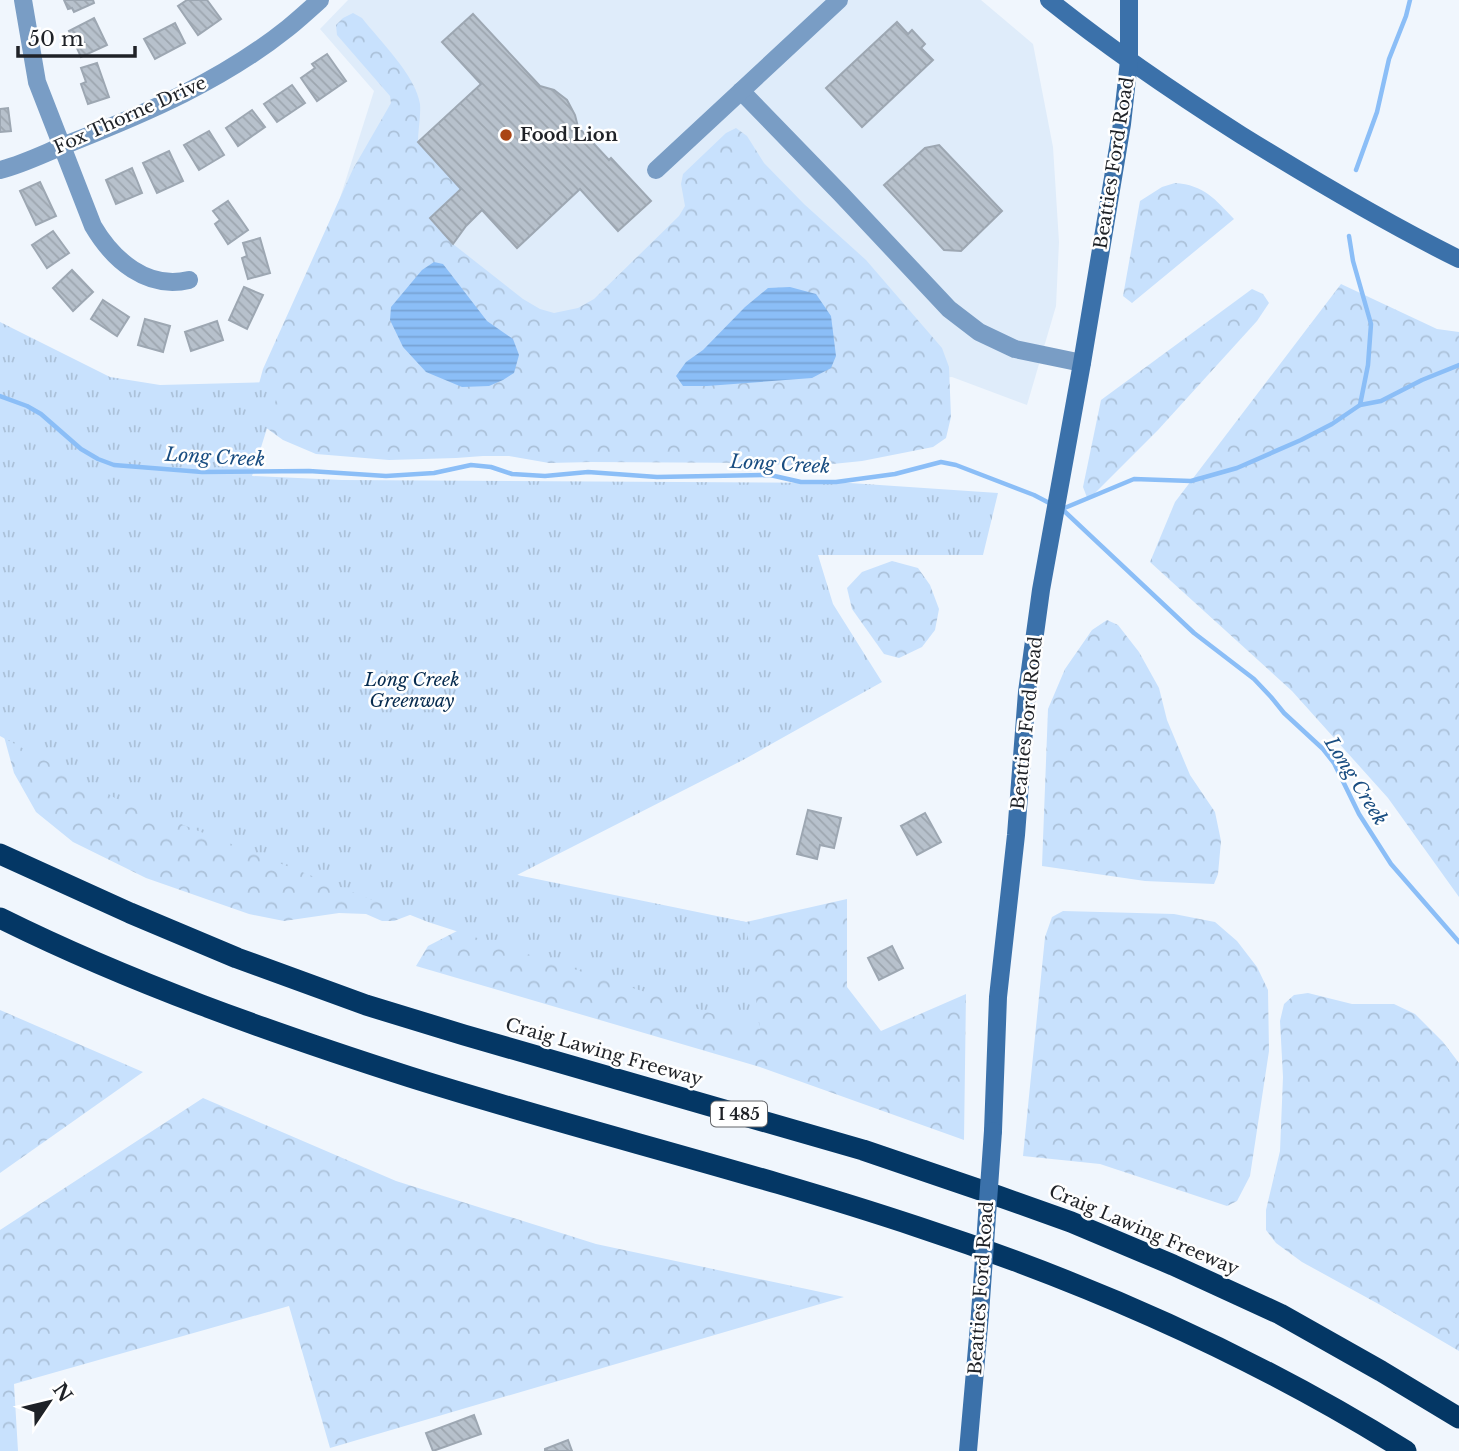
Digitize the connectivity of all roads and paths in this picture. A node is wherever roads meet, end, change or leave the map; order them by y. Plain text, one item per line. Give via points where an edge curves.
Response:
1 (23, 0) edge
2 (320, 0) edge
3 (839, 0) edge
4 (1049, 0) edge
5 (1129, 0) edge
6 (1129, 61) junction
7 (741, 91) junction
8 (61, 146) junction
9 (0, 170) edge
10 (656, 170) dead end
11 (1459, 259) edge
12 (189, 280) dead end
13 (1082, 363) junction
14 (0, 854) edge
15 (0, 918) edge
16 (1459, 1418) edge
17 (968, 1451) edge
18 (1406, 1451) edge

1 - 8 street via 37,82
2 - 8 street, Fox Thorne Drive via 288,29 209,80 169,102
3 - 7 street
4 - 6 main road
5 - 6 main road, Beatties Ford Road
6 - 11 main road via 1292,167
6 - 13 main road, Beatties Ford Road
7 - 10 street
7 - 13 street via 949,309 979,332 1015,349
8 - 9 street, Fox Thorne Drive
8 - 12 street via 93,226 115,256 145,276 165,282
13 - 17 main road, Beatties Ford Road, bridge via 1027,692 998,997 993,1131
14 - 16 highway, Craig Lawing Freeway / I 485 via 237,958 366,1005 863,1150 1071,1222 1280,1314
15 - 18 highway via 146,984 270,1030 411,1077 824,1197 1038,1269 1174,1326 1313,1396

